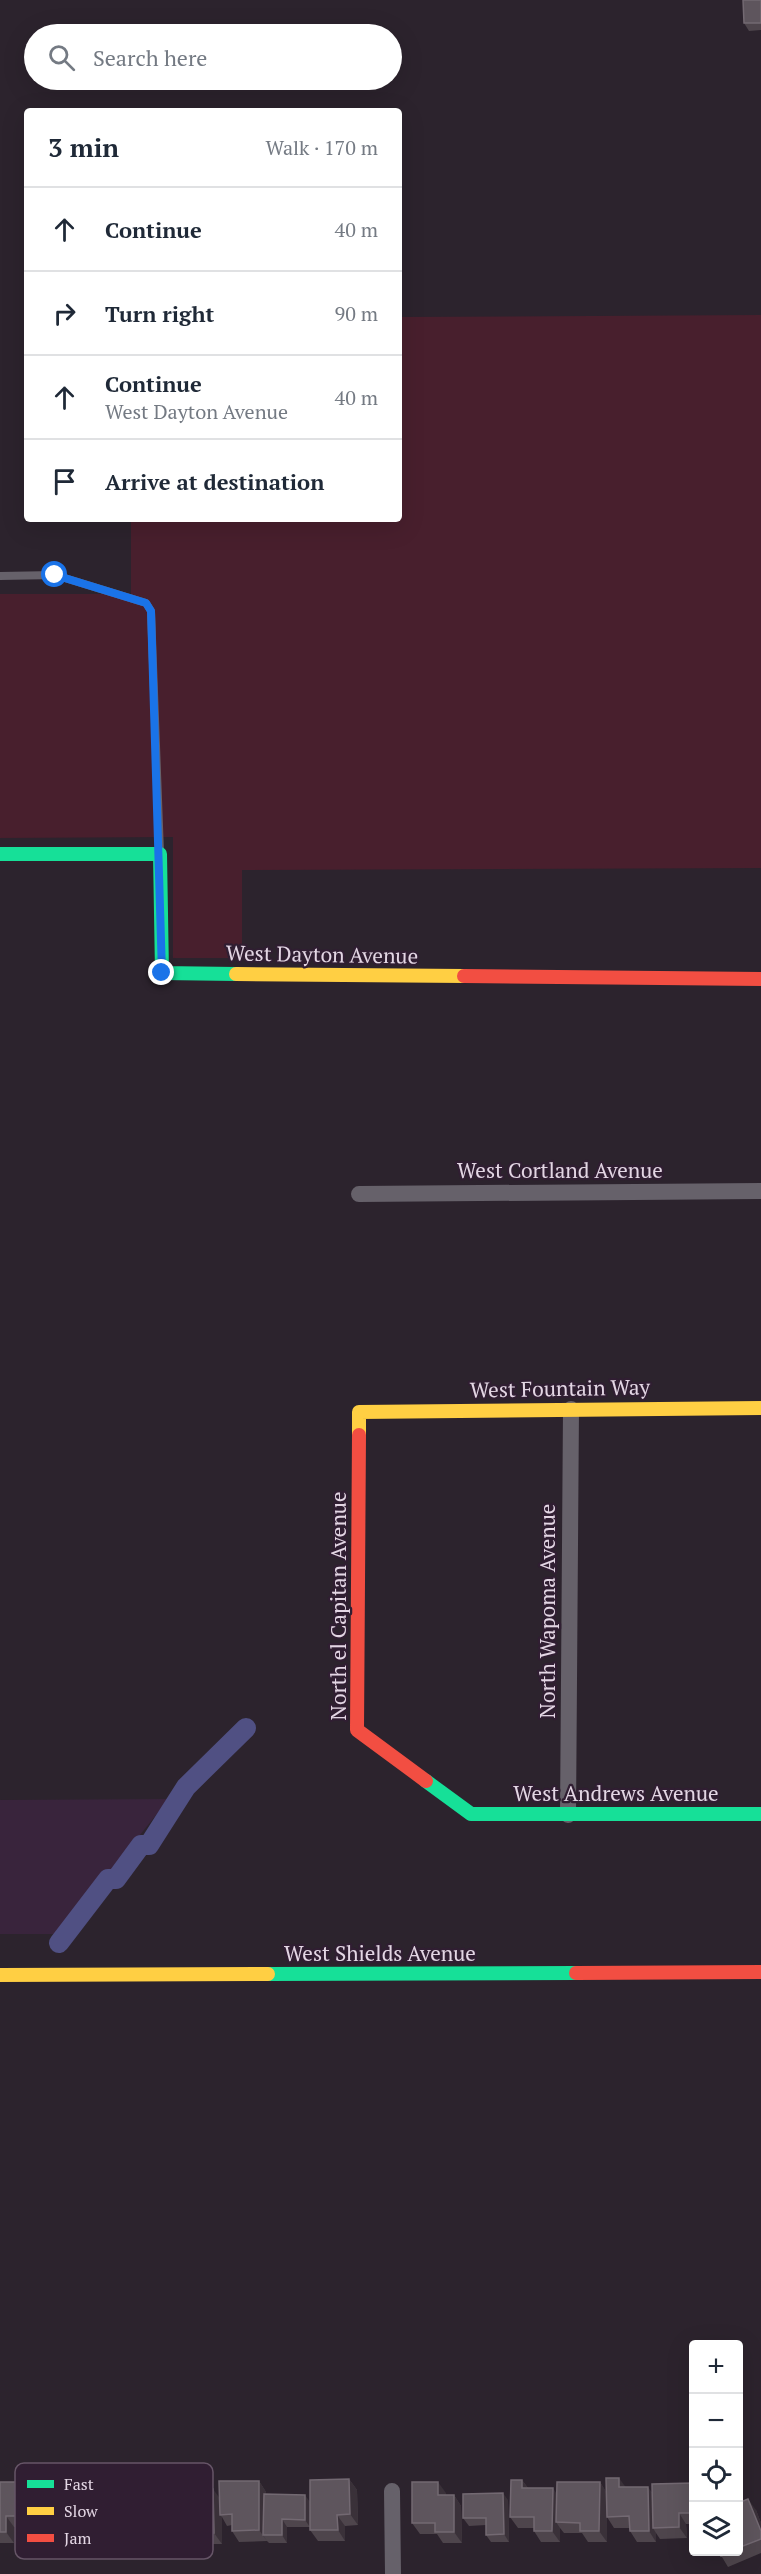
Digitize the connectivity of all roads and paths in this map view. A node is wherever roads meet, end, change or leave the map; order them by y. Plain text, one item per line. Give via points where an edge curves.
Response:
1 (0, 576) edge
2 (0, 854) edge
3 (160, 854) junction
4 (761, 979) edge
5 (761, 1191) edge
6 (358, 1194) dead end
7 (761, 1407) edge
8 (571, 1409) junction
9 (359, 1412) joint
10 (471, 1814) joint
11 (761, 1814) edge
12 (568, 1815) junction
13 (761, 1972) edge
14 (0, 1975) edge
15 (392, 2491) dead end
16 (393, 2574) edge

1 - 3 lane via 55,575 146,603 151,611
2 - 3 street
3 - 4 street, West Dayton Avenue via 162,973
5 - 6 street, West Cortland Avenue
7 - 8 street, West Fountain Way
8 - 9 street, West Fountain Way
8 - 12 street, North Wapoma Avenue
9 - 10 street, North el Capitan Avenue via 357,1730
10 - 12 street, West Andrews Avenue
11 - 12 street, West Andrews Avenue
13 - 14 street, West Shields Avenue
15 - 16 street

